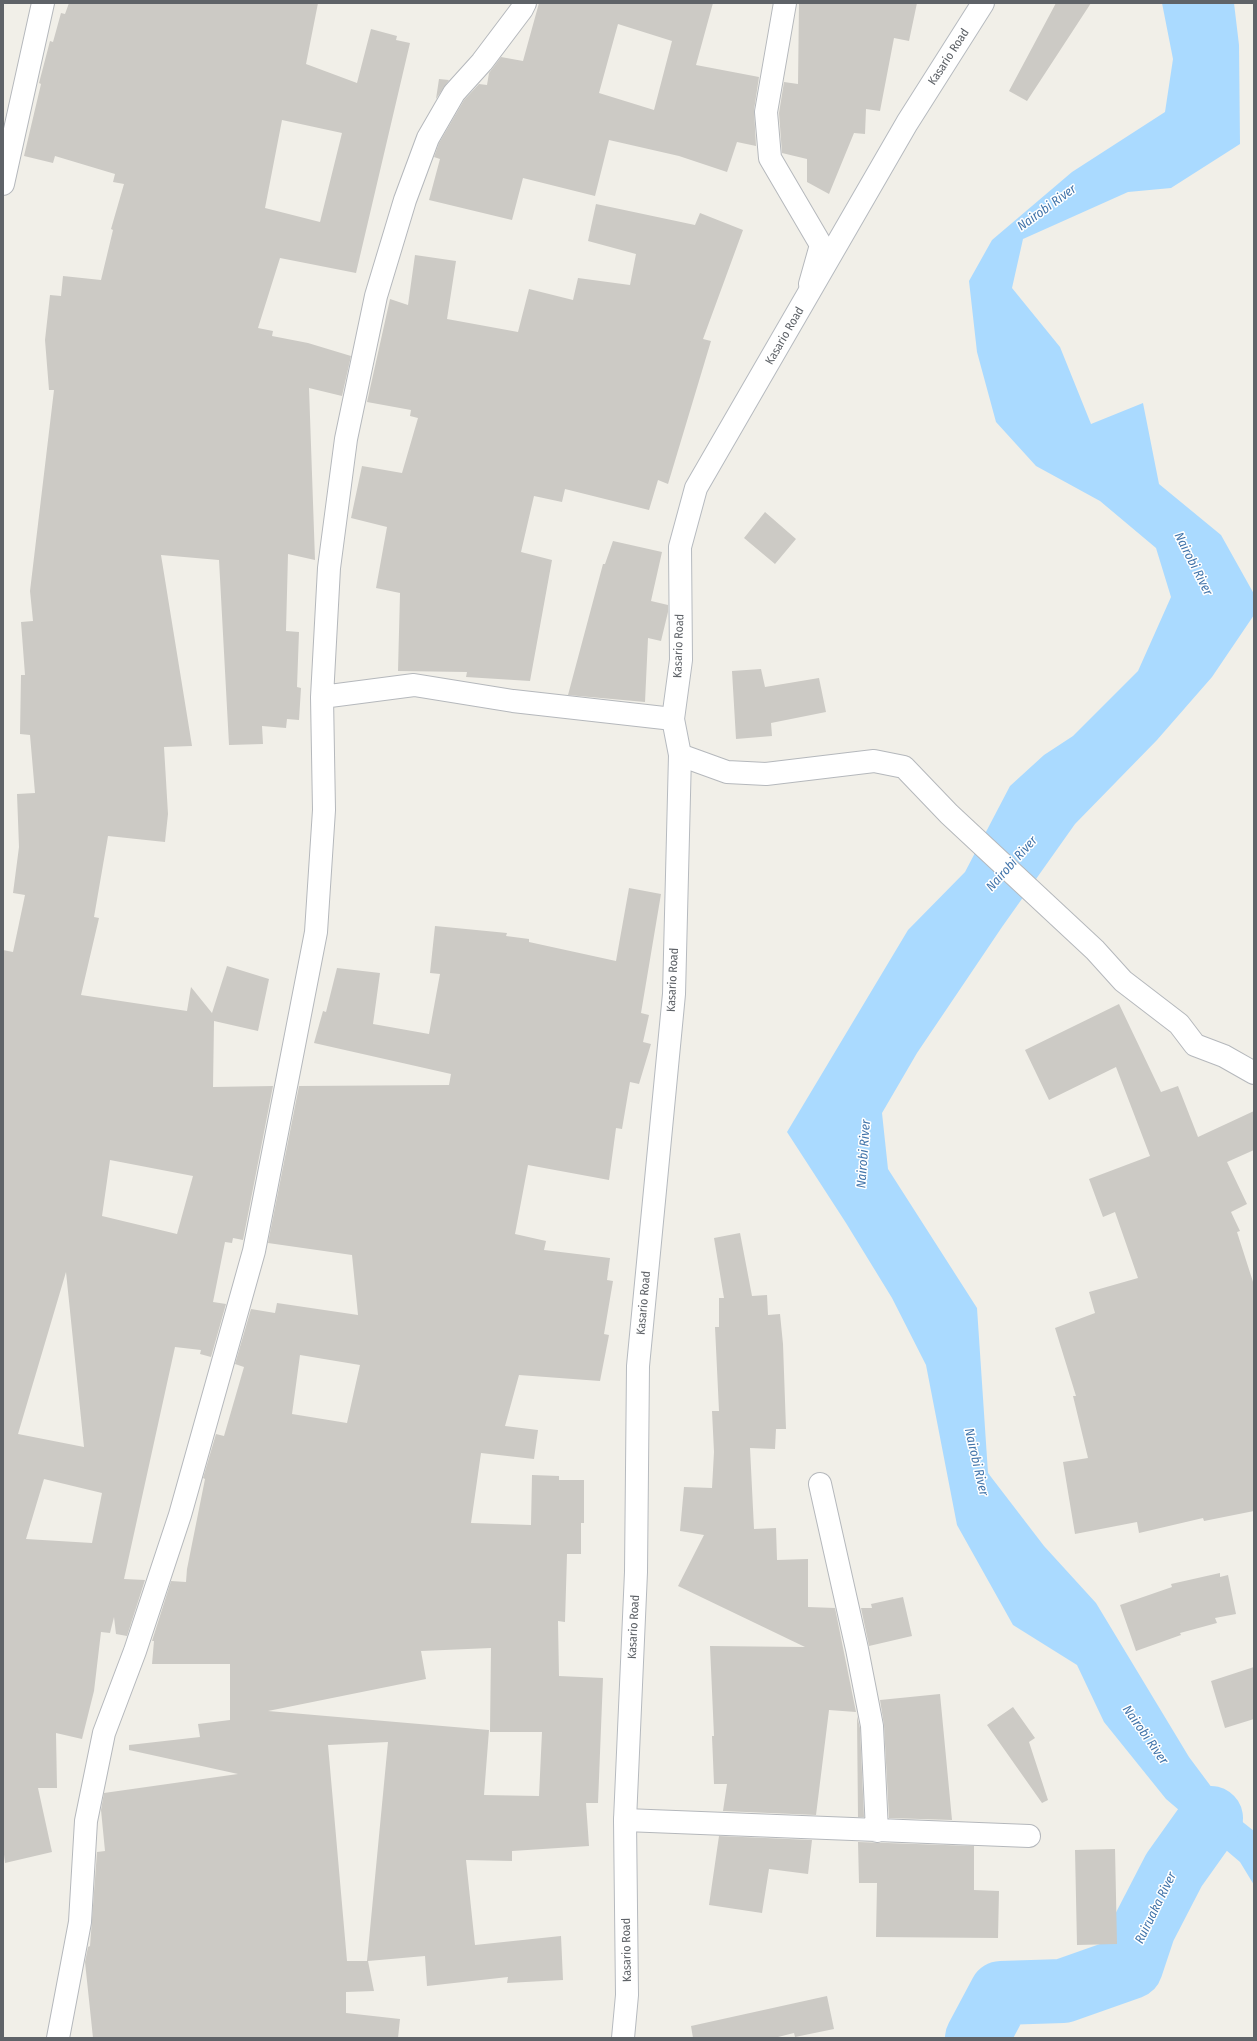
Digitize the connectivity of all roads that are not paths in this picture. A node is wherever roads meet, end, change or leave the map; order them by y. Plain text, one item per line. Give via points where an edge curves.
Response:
1 (43, 3) edge
2 (524, 3) edge
3 (785, 3) edge
4 (983, 3) edge
5 (3, 184) edge
6 (805, 301) junction
7 (322, 697) junction
8 (673, 719) junction
9 (680, 755) junction
10 (1254, 1073) edge
11 (820, 1484) dead end
12 (625, 1820) junction
13 (877, 1830) junction
14 (1029, 1836) dead end
15 (58, 2038) edge
16 (623, 2038) edge

1 - 5 street
2 - 7 street via 482,62 454,93 428,138 405,200 376,296 346,439 329,568
3 - 6 street via 766,112 770,158 821,245
4 - 6 street, Kasario Road via 907,123
6 - 8 street, Kasario Road via 696,488 680,547 681,660
7 - 8 street via 414,685 513,701
7 - 15 street via 324,810 316,932 257,1235 180,1515 104,1733 86,1821 80,1922
8 - 9 street, Kasario Road
9 - 10 street via 727,772 766,774 874,761 904,768 949,814 1095,950 1123,981 1179,1024 1196,1045 1224,1056
9 - 12 street, Kasario Road via 674,994 638,1366 636,1572
11 - 13 street via 872,1726
12 - 13 street
12 - 16 street, Kasario Road via 627,1995
13 - 14 street

